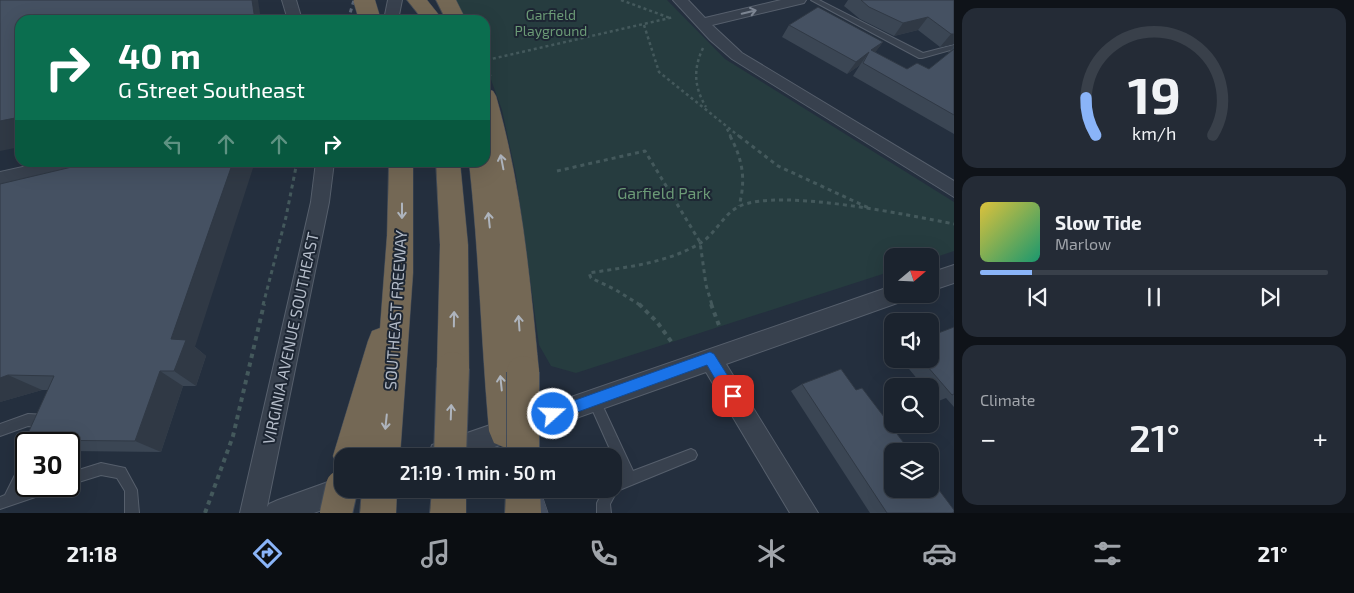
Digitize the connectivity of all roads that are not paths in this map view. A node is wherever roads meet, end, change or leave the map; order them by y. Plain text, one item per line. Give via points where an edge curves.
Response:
1 (290, 0) edge
2 (364, 0) edge
3 (395, 0) edge
4 (405, 0) edge
5 (417, 0) edge
6 (446, 0) edge
7 (680, 0) edge
8 (798, 0) edge
9 (814, 0) edge
10 (294, 15) edge
11 (368, 15) edge
12 (392, 15) edge
13 (411, 15) edge
14 (429, 15) edge
15 (454, 15) edge
16 (702, 23) junction
17 (954, 47) edge
18 (490, 98) edge
19 (55, 167) edge
20 (324, 167) edge
21 (401, 167) edge
22 (448, 167) edge
23 (482, 167) edge
24 (0, 179) edge
25 (954, 190) edge
26 (954, 274) edge
27 (939, 279) edge
28 (884, 298) edge
29 (710, 358) junction
30 (378, 392) junction
31 (594, 400) junction
32 (0, 430) edge
33 (43, 432) edge
34 (354, 448) edge
35 (382, 448) edge
36 (450, 448) edge
37 (514, 448) edge
38 (691, 455) dead end
39 (80, 476) edge
40 (630, 479) junction
41 (622, 483) edge
42 (15, 484) edge
43 (334, 493) edge
44 (339, 498) edge
45 (379, 498) edge
46 (449, 498) edge
47 (523, 498) edge
48 (526, 498) edge
49 (606, 498) edge
50 (5, 501) edge
51 (132, 513) edge
52 (253, 513) edge
53 (278, 513) edge
54 (336, 513) edge
55 (378, 513) edge
56 (448, 513) edge
57 (523, 513) edge
58 (530, 513) edge
59 (604, 513) edge
60 (805, 513) edge

1 - 10 street
2 - 11 highway, bridge
3 - 12 street
4 - 13 highway
5 - 14 highway
6 - 15 highway
7 - 16 street
16 -> 8 street
9 - 17 lane via 922,56
16 - 25 street via 737,56
37 -> 18 highway, bridge via 523,372 508,198
19 - 24 street
20 - 52 street, VIRGINIA AVENUE SOUTHEAST via 320,202
21 -> 30 highway, SOUTHEAST FREEWAY via 400,280
36 -> 22 highway, bridge via 454,245
37 -> 23 highway via 496,338 491,239
26 - 27 street
28 - 29 street
29 - 31 street
29 - 60 street
30 - 34 highway
30 -> 35 highway, SOUTHEAST FREEWAY
31 - 37 street
31 - 40 lane
32 - 33 lane via 28,420 48,422
38 - 40 lane
39 - 51 lane via 101,469 121,472 130,490
40 - 41 lane
42 - 50 lane
43 - 53 street
44 - 54 highway, bridge
45 - 55 highway
46 - 56 highway
47 - 57 highway
48 - 58 main road
49 - 59 lane

